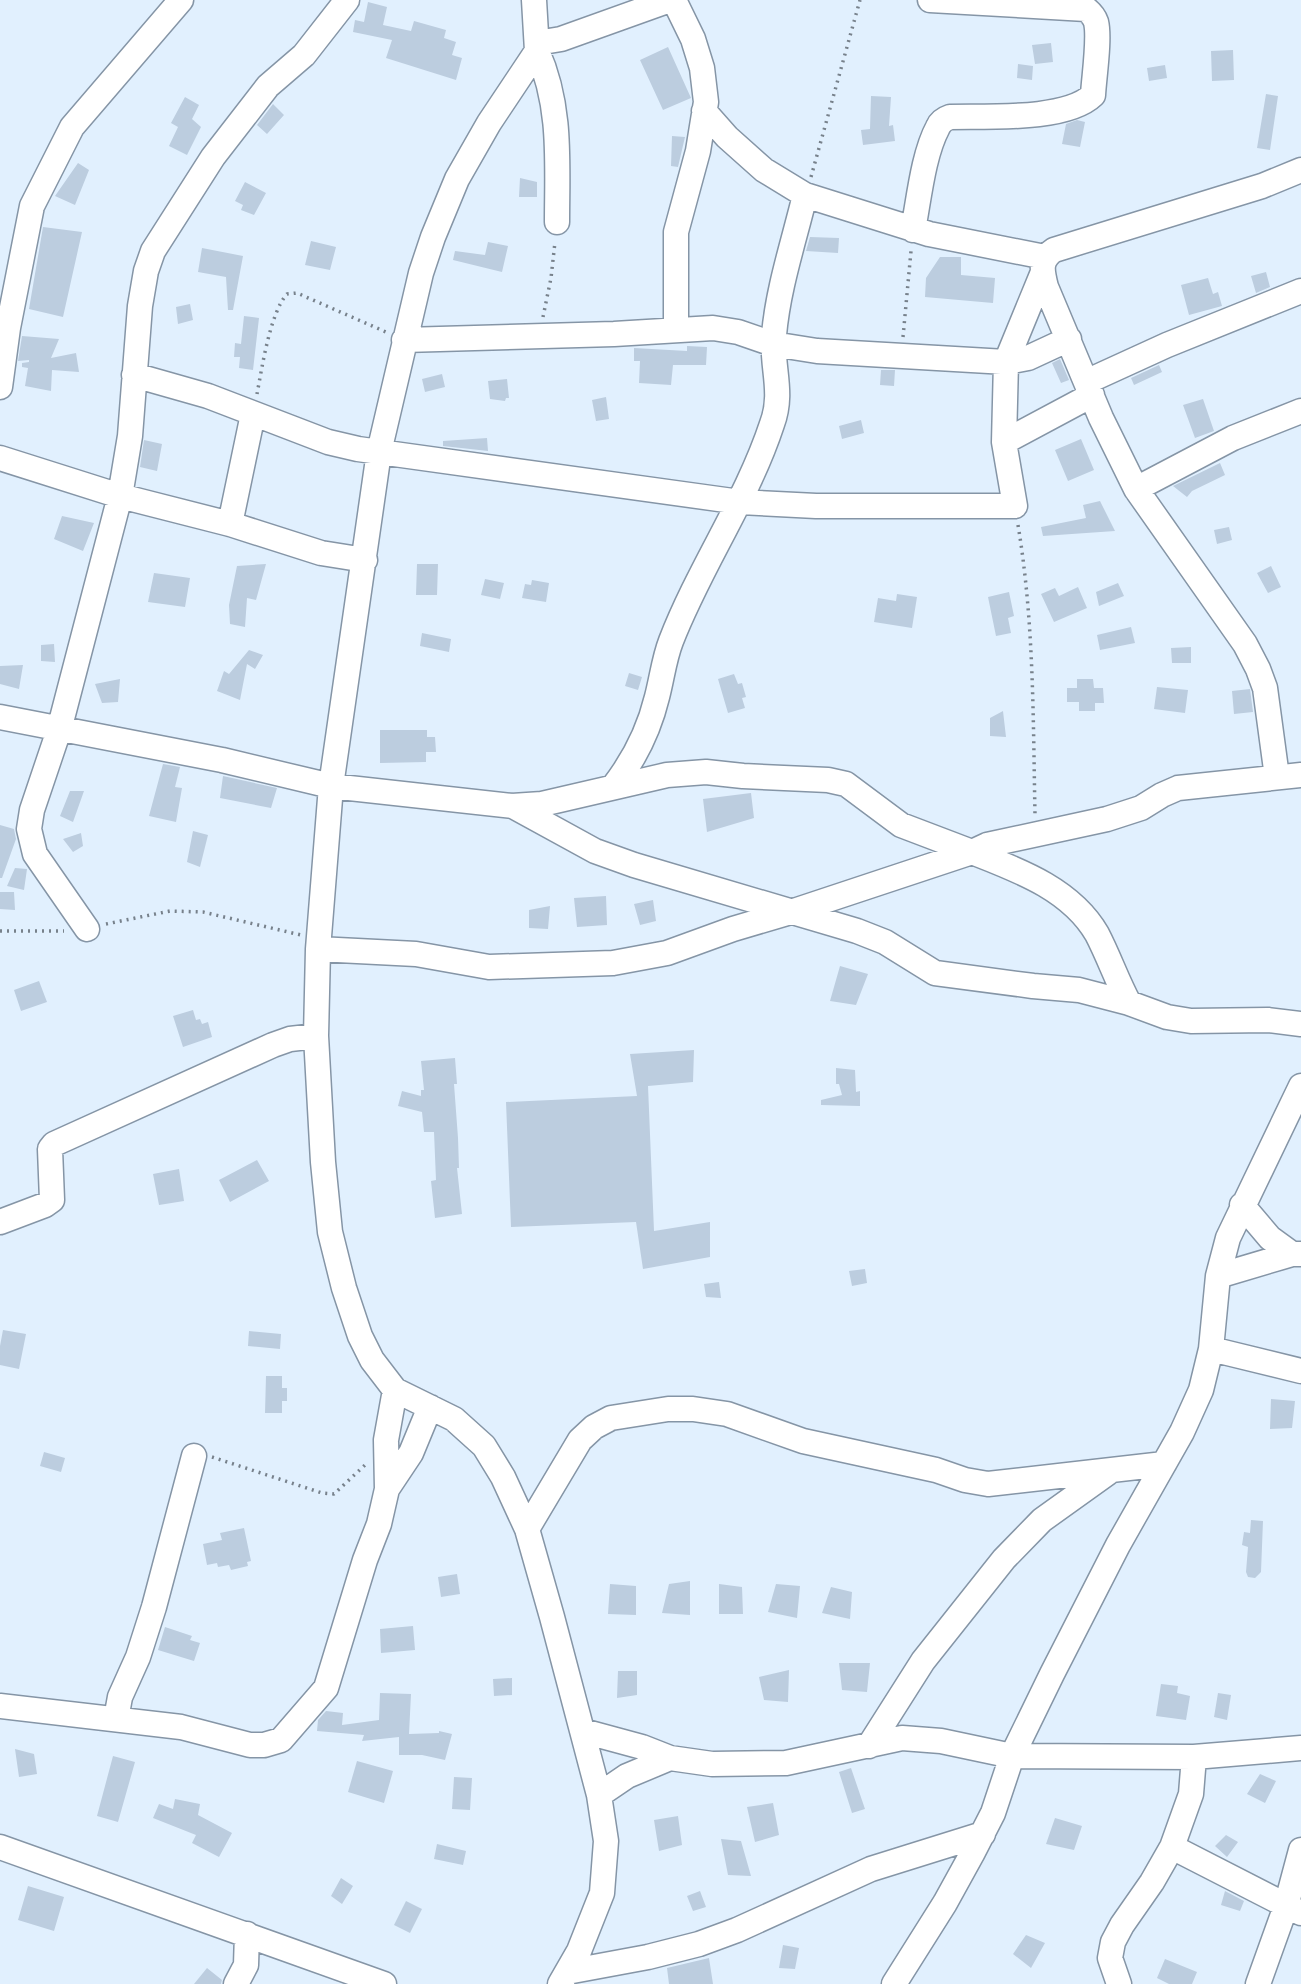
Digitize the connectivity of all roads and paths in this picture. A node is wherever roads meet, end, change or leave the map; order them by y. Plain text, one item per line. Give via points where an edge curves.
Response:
1 (181, 0) edge
2 (346, 0) edge
3 (534, 0) edge
4 (672, 0) edge
5 (860, 0) edge
6 (930, 0) edge
7 (537, 47) junction
8 (704, 111) junction
9 (1301, 170) edge
10 (806, 195) junction
11 (557, 222) joint
12 (913, 230) junction
13 (1044, 265) junction
14 (1301, 291) edge
15 (676, 330) junction
16 (539, 337) junction
17 (1069, 339) junction
18 (3, 340) edge
19 (404, 340) junction
20 (773, 344) junction
21 (901, 356) junction
22 (1006, 362) junction
23 (134, 375) junction
24 (0, 387) edge
25 (1089, 389) junction
26 (1301, 411) edge
27 (253, 414) junction
28 (1004, 442) junction
29 (379, 452) junction
30 (0, 458) edge
31 (1136, 489) junction
32 (120, 496) junction
33 (740, 502) junction
34 (1015, 506) junction
35 (230, 524) junction
36 (365, 560) junction
37 (0, 717) edge
38 (59, 730) junction
39 (1289, 776) edge
40 (331, 786) junction
41 (613, 787) junction
42 (512, 806) junction
43 (1035, 834) junction
44 (972, 852) junction
45 (794, 911) junction
46 (87, 929) junction
47 (0, 931) edge
48 (319, 944) junction
49 (1129, 1003) junction
50 (1301, 1024) edge
51 (316, 1037) junction
52 (1301, 1086) edge
53 (1242, 1205) junction
54 (0, 1222) edge
55 (1296, 1254) edge
56 (1218, 1276) junction
57 (1211, 1349) junction
58 (1301, 1371) edge
59 (395, 1390) junction
60 (430, 1408) junction
61 (385, 1452) junction
62 (194, 1457) joint
63 (1164, 1464) junction
64 (1112, 1470) junction
65 (387, 1489) junction
66 (527, 1530) junction
67 (0, 1706) edge
68 (116, 1718) junction
69 (583, 1731) junction
70 (869, 1746) junction
71 (1301, 1748) edge
72 (1012, 1756) junction
73 (1194, 1757) junction
74 (670, 1758) junction
75 (599, 1795) junction
76 (983, 1834) junction
77 (0, 1847) edge
78 (1172, 1847) junction
79 (1301, 1850) edge
80 (1294, 1910) edge
81 (247, 1934) junction
82 (563, 1978) edge
83 (236, 1984) edge
84 (384, 1984) edge
85 (894, 1984) edge
86 (1119, 1984) edge
87 (1258, 1984) edge

1 - 18 street via 72,127 33,206
2 - 23 street via 304,55 268,86 213,156 153,251 140,306
3 - 7 street
4 - 7 street
4 - 8 street via 702,68
5 - 10 path
6 - 12 street via 1086,9 1097,24 1093,95 1058,111 943,120 929,156
7 - 11 street via 552,96 558,145
7 - 19 street via 457,179 425,261
8 - 10 street via 764,170
8 - 15 street via 676,232
9 - 13 street via 1262,187 1054,250
10 - 12 street
10 - 20 street via 782,285
11 - 16 path
12 - 13 street
12 - 21 path
13 - 17 street via 1046,286
13 - 22 street
14 - 25 street via 1167,345
15 - 16 street
15 - 20 street via 713,328
16 - 19 street
17 - 22 street via 1028,358
17 - 25 street
18 - 24 street
19 - 27 path via 297,293 287,294 269,337
19 - 29 street
20 - 21 street
20 - 33 street via 777,406
21 - 22 street
22 - 28 street
23 - 27 street
23 - 32 street
25 - 28 street
25 - 31 street
26 - 31 street via 1233,438
27 - 29 street via 328,442
27 - 35 street
28 - 34 street
29 - 33 street
29 - 36 street
30 - 32 street
31 - 39 street via 1245,644 1265,688
32 - 35 street
32 - 38 street
33 - 34 street
33 - 41 street via 674,634 639,748
34 - 43 path via 1032,644
35 - 36 street via 321,553
36 - 40 street
37 - 38 street
38 - 40 street
38 - 46 street via 32,810 31,839 35,855
39 - 43 street via 1178,788 1141,808 1107,819
40 - 42 street
40 - 48 street
41 - 42 street via 542,804
41 - 44 street via 706,772 828,779 846,784 901,825
42 - 45 street via 608,856
43 - 44 street
44 - 45 street
44 - 49 street via 1025,873 1078,908 1096,933
45 - 48 street via 667,953 612,962 489,967
45 - 49 street via 885,942 935,973 1079,990
46 - 47 path
46 - 48 path via 170,911 203,912
48 - 51 street
49 - 50 street via 1191,1021
51 - 54 street via 273,1045 54,1144 50,1149 52,1200
51 - 59 street via 330,1232 360,1336
52 - 53 street
53 - 55 street via 1270,1238
53 - 56 street
55 - 56 street
56 - 57 street
57 - 58 street
57 - 63 street via 1201,1390
59 - 60 street
59 - 61 street
60 - 65 street via 411,1454
60 - 66 street via 454,1419 484,1446
61 - 62 path via 334,1494 204,1454
61 - 65 street
62 - 68 street via 154,1607
63 - 64 street
63 - 72 street
64 - 66 street via 988,1484 803,1441 727,1414 668,1409 611,1418 594,1427 548,1489
64 - 70 street via 1042,1520 1004,1559 923,1661
65 - 68 street via 326,1688 281,1740 250,1745 181,1727
66 - 69 street
67 - 68 street
69 - 74 street
69 - 75 street
70 - 72 street via 919,1738
70 - 74 street via 786,1763 712,1764
71 - 73 street
72 - 73 street
72 - 76 street
73 - 78 street via 1191,1794
74 - 75 street via 627,1776
75 - 82 street via 606,1841 602,1893
76 - 82 street via 871,1869 699,1944
76 - 85 street
77 - 81 street
78 - 80 street
78 - 86 street via 1113,1942 1110,1958
79 - 80 street
80 - 87 street
81 - 83 street via 246,1965
81 - 84 street

